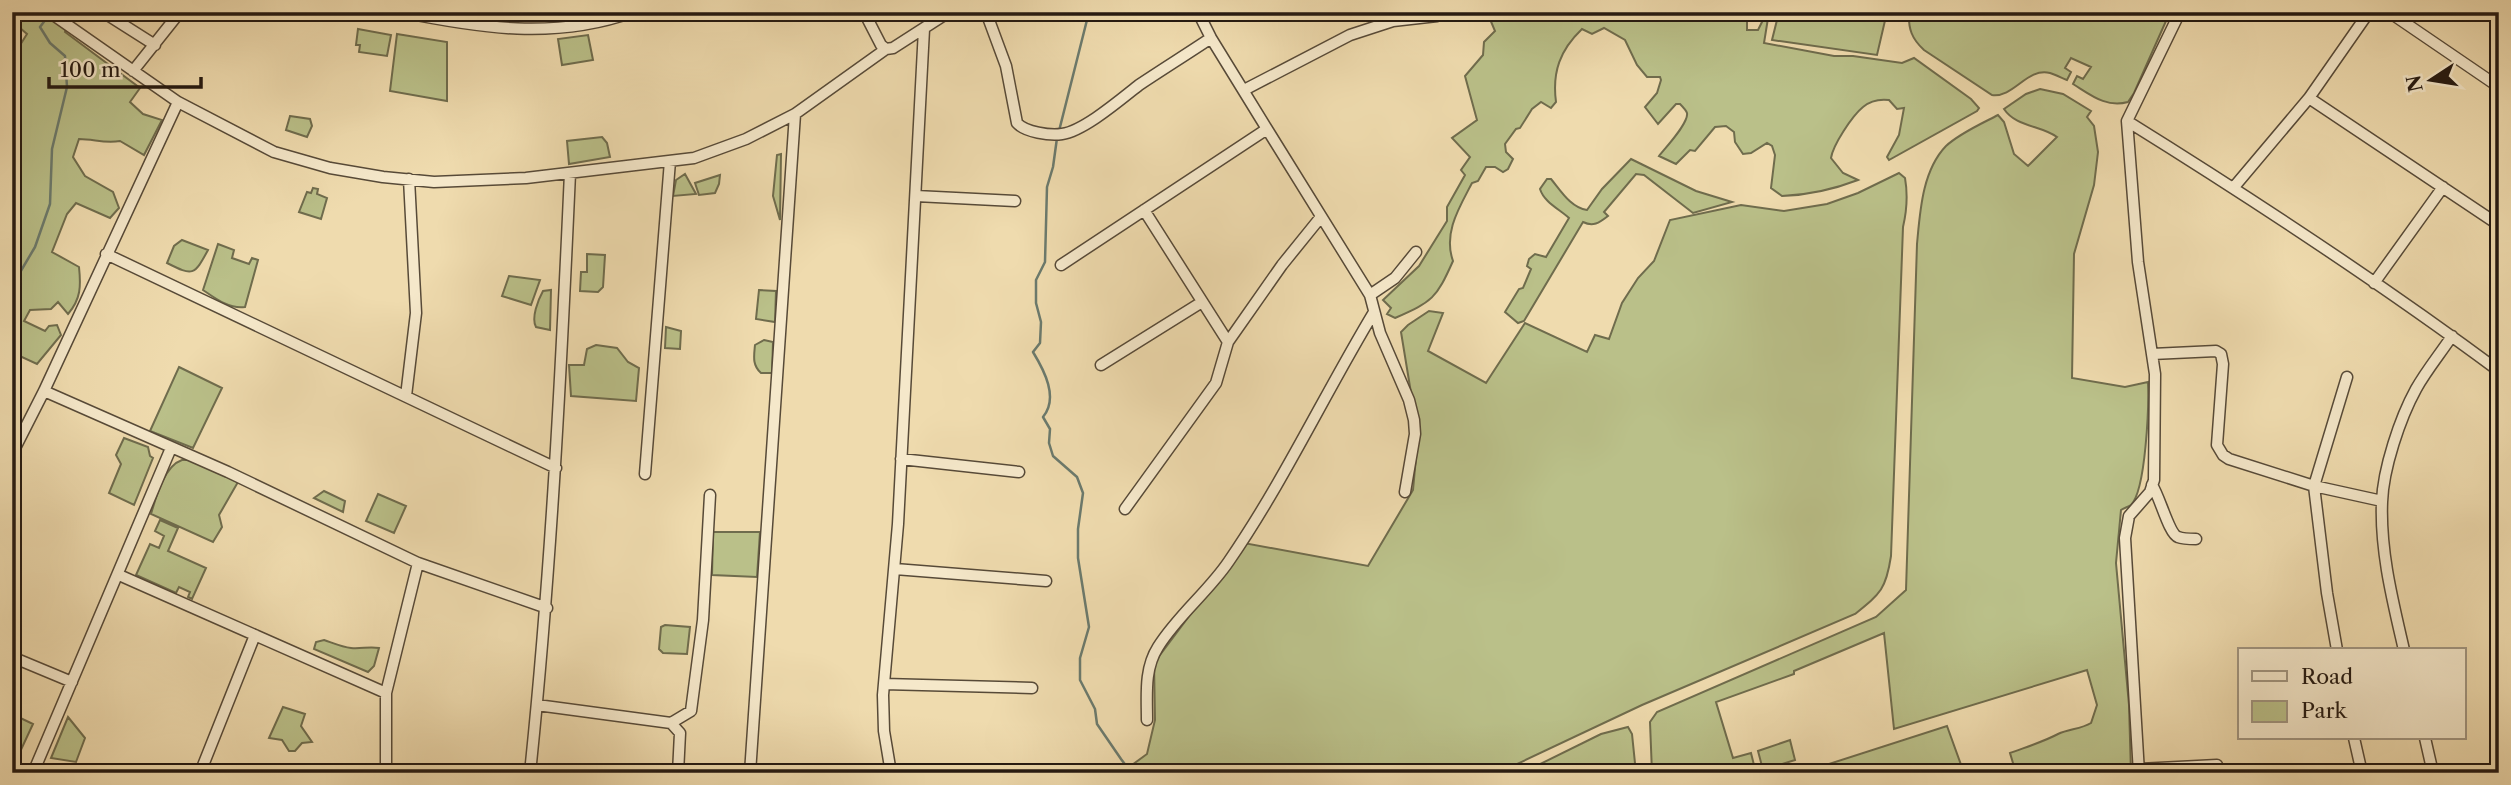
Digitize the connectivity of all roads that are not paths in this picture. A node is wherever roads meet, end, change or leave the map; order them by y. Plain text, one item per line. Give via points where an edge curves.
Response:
1 (49, 12) edge
2 (103, 12) edge
3 (180, 12) edge
4 (401, 12) edge
5 (633, 12) edge
6 (864, 12) edge
7 (949, 12) edge
8 (986, 12) edge
9 (1198, 12) edge
10 (2180, 12) edge
11 (2369, 12) edge
12 (2389, 12) edge
13 (1437, 16) dead end
14 (924, 29) junction
15 (1211, 38) junction
16 (155, 44) junction
17 (886, 49) junction
18 (133, 71) junction
19 (2499, 87) edge
20 (1244, 90) junction
21 (2309, 98) junction
22 (178, 102) junction
23 (795, 114) junction
24 (2127, 121) junction
25 (1267, 129) junction
26 (670, 161) junction
27 (570, 173) junction
28 (410, 180) junction
29 (2234, 187) junction
30 (2443, 187) junction
31 (916, 196) junction
32 (1015, 201) dead end
33 (1144, 210) junction
34 (1320, 218) junction
35 (2499, 225) edge
36 (1416, 252) dead end
37 (106, 254) junction
38 (1061, 265) dead end
39 (2374, 283) junction
40 (1370, 295) junction
41 (1202, 302) junction
42 (1374, 312) junction
43 (2452, 336) junction
44 (1228, 342) junction
45 (2152, 355) junction
46 (1101, 365) dead end
47 (2499, 371) edge
48 (2347, 377) dead end
49 (44, 391) junction
50 (406, 396) junction
51 (171, 448) junction
52 (12, 454) edge
53 (901, 459) junction
54 (556, 468) junction
55 (1019, 472) dead end
56 (645, 474) dead end
57 (2152, 485) junction
58 (2314, 486) junction
59 (1405, 492) dead end
60 (710, 495) dead end
61 (2382, 501) junction
62 (1125, 509) dead end
63 (2196, 539) dead end
64 (418, 563) junction
65 (895, 569) junction
66 (119, 575) junction
67 (1046, 581) dead end
68 (547, 608) junction
69 (255, 635) junction
70 (2337, 648) edge
71 (2404, 648) edge
72 (12, 657) edge
73 (72, 682) junction
74 (884, 684) junction
75 (1032, 688) dead end
76 (386, 694) junction
77 (537, 705) junction
78 (1147, 720) dead end
79 (671, 723) junction
80 (2354, 740) edge
81 (2425, 740) edge
82 (2217, 765) dead end
83 (2139, 771) edge
84 (33, 773) edge
85 (200, 773) edge
86 (386, 773) edge
87 (530, 773) edge
88 (678, 773) edge
89 (750, 773) edge
90 (891, 773) edge
91 (2362, 773) edge
92 (2433, 773) edge

1 - 18 street
2 - 16 street
3 - 16 street
4 - 5 street via 473,26 533,29 587,26
6 - 17 street
7 - 14 street
8 - 15 street via 1006,66 1017,123 1022,129 1059,134 1105,111
9 - 15 street
10 - 24 street
11 - 21 street
12 - 19 street
13 - 20 street via 1393,21 1350,35
14 - 17 street
14 - 31 street
15 - 20 street
16 - 18 street
17 - 23 street
18 - 22 street
20 - 25 street
21 - 29 street
21 - 30 street
22 - 28 street via 274,152 330,168
22 - 37 street
23 - 26 street via 746,139 694,158
23 - 89 street
24 - 29 street
24 - 45 street via 2138,262
25 - 33 street
25 - 34 street
26 - 27 street
26 - 56 street
27 - 28 street via 487,181
27 - 54 street
28 - 50 street via 416,313
29 - 39 street
30 - 35 street
30 - 39 street
31 - 32 street
31 - 53 street
33 - 38 street
33 - 41 street
34 - 40 street
34 - 44 street
36 - 40 street via 1395,278
37 - 49 street
37 - 50 street
39 - 43 street
40 - 42 street
41 - 44 street
41 - 46 street
42 - 59 street via 1414,420
42 - 78 street via 1275,491 1228,564 1157,648 1147,674
43 - 47 street
43 - 61 street via 2415,390 2390,460
44 - 62 street via 1216,383
45 - 57 street via 2156,402
45 - 58 street via 2221,354 2220,451 2229,459
48 - 58 street
49 - 51 street
49 - 52 street
50 - 54 street
51 - 64 street
51 - 66 street
53 - 55 street
53 - 65 street
54 - 68 street
57 - 63 street via 2173,533
57 - 83 street via 2129,516 2125,538
58 - 61 street
58 - 70 street
60 - 79 street via 703,620 691,711
61 - 71 street via 2389,575
64 - 68 street
64 - 76 street
65 - 67 street
65 - 74 street
66 - 69 street
66 - 73 street
68 - 77 street
69 - 76 street
69 - 85 street
72 - 73 street
73 - 84 street
74 - 75 street
74 - 90 street via 884,731
76 - 86 street
77 - 79 street
77 - 87 street
79 - 88 street via 680,733
80 - 91 street
81 - 92 street
82 - 83 street

